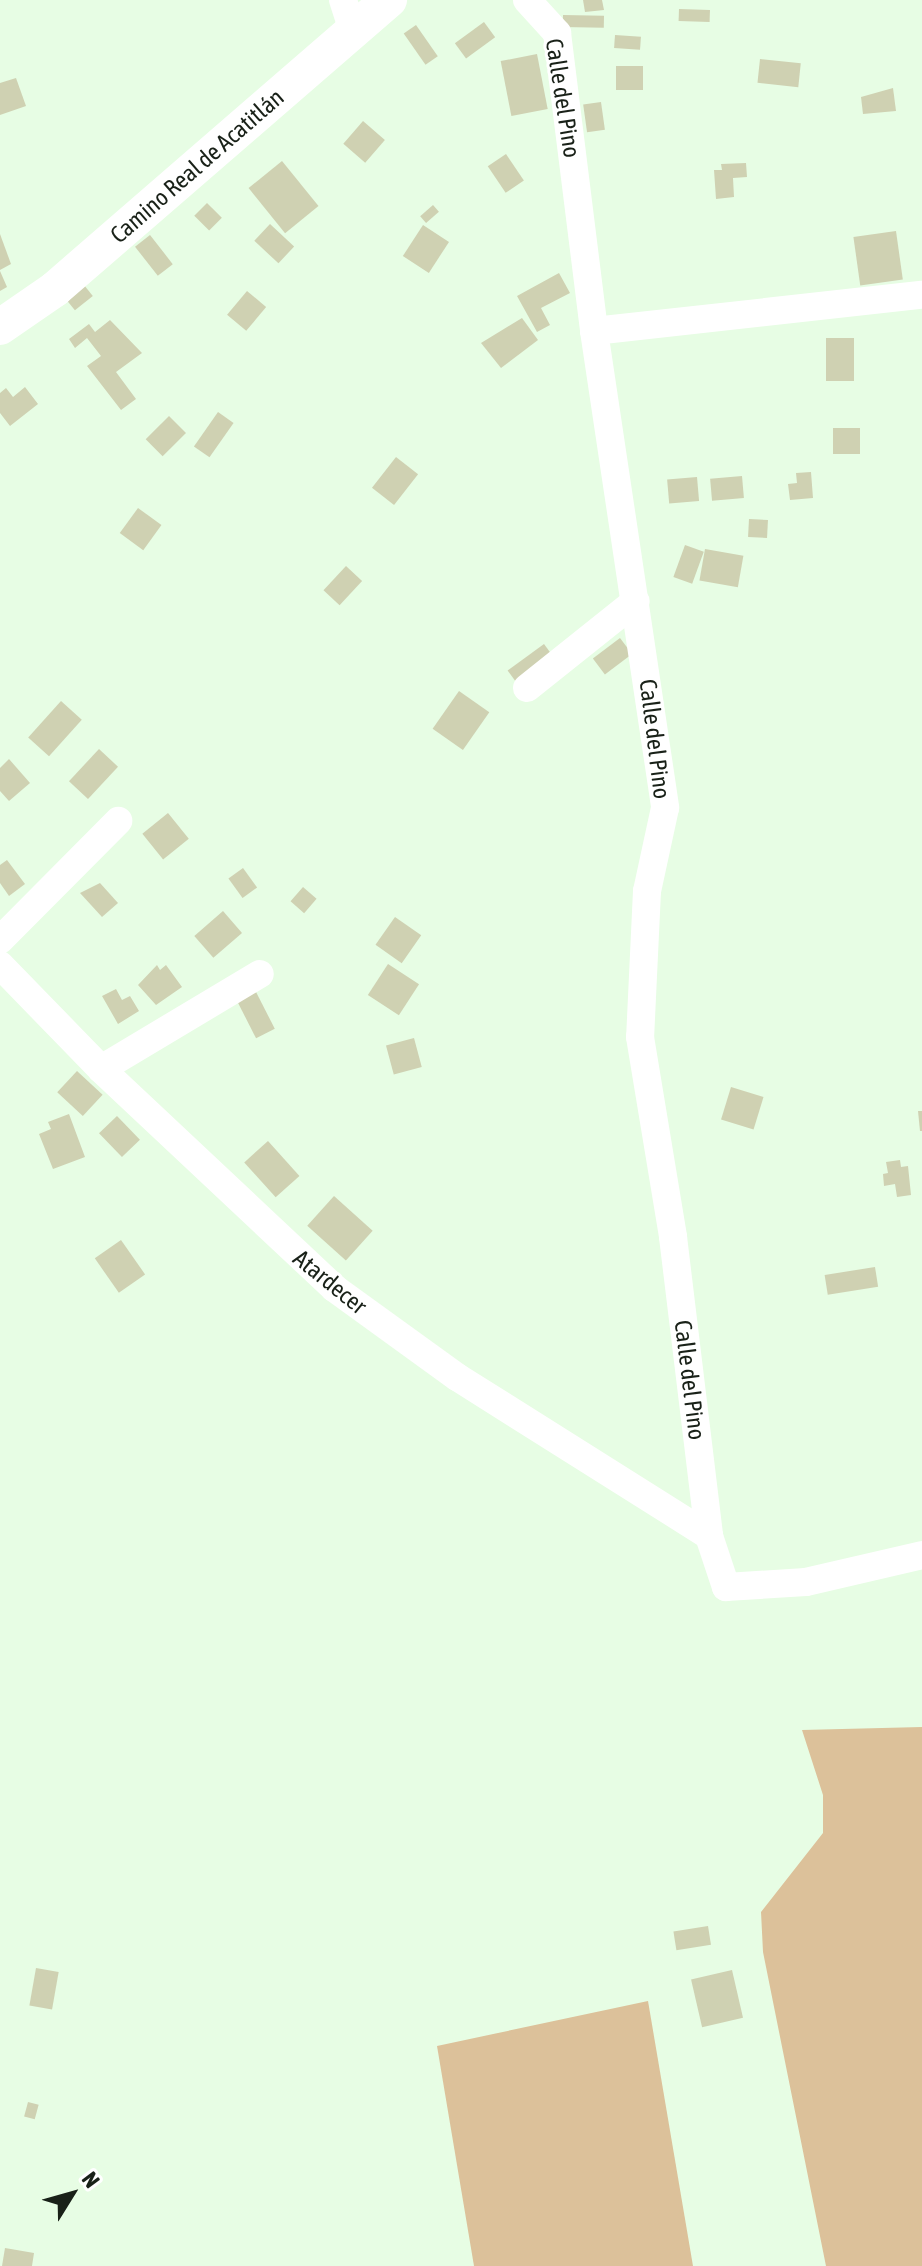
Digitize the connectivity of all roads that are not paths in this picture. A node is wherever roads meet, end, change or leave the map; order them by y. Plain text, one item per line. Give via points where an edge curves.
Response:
1 (389, 0) edge
2 (527, 0) edge
3 (348, 15) edge
4 (922, 295) edge
5 (0, 327) edge
6 (594, 331) junction
7 (636, 601) junction
8 (527, 688) dead end
9 (118, 821) dead end
10 (0, 940) edge
11 (0, 965) edge
12 (260, 974) dead end
13 (101, 1069) junction
14 (709, 1536) junction
15 (922, 1555) edge

1 - 3 main road, Camino Real de Acatitlán
2 - 6 street, Calle del Pino via 557,33
3 - 5 main road, Camino Real de Acatitlán via 55,289
4 - 6 street
6 - 7 street, Calle del Pino
7 - 8 street
7 - 14 street, Calle del Pino via 665,808 647,891 640,1037 673,1237
9 - 10 street
11 - 13 street, Atardecer
12 - 13 street
13 - 14 street, Atardecer via 334,1288 457,1377
14 - 15 street via 726,1587 806,1582

